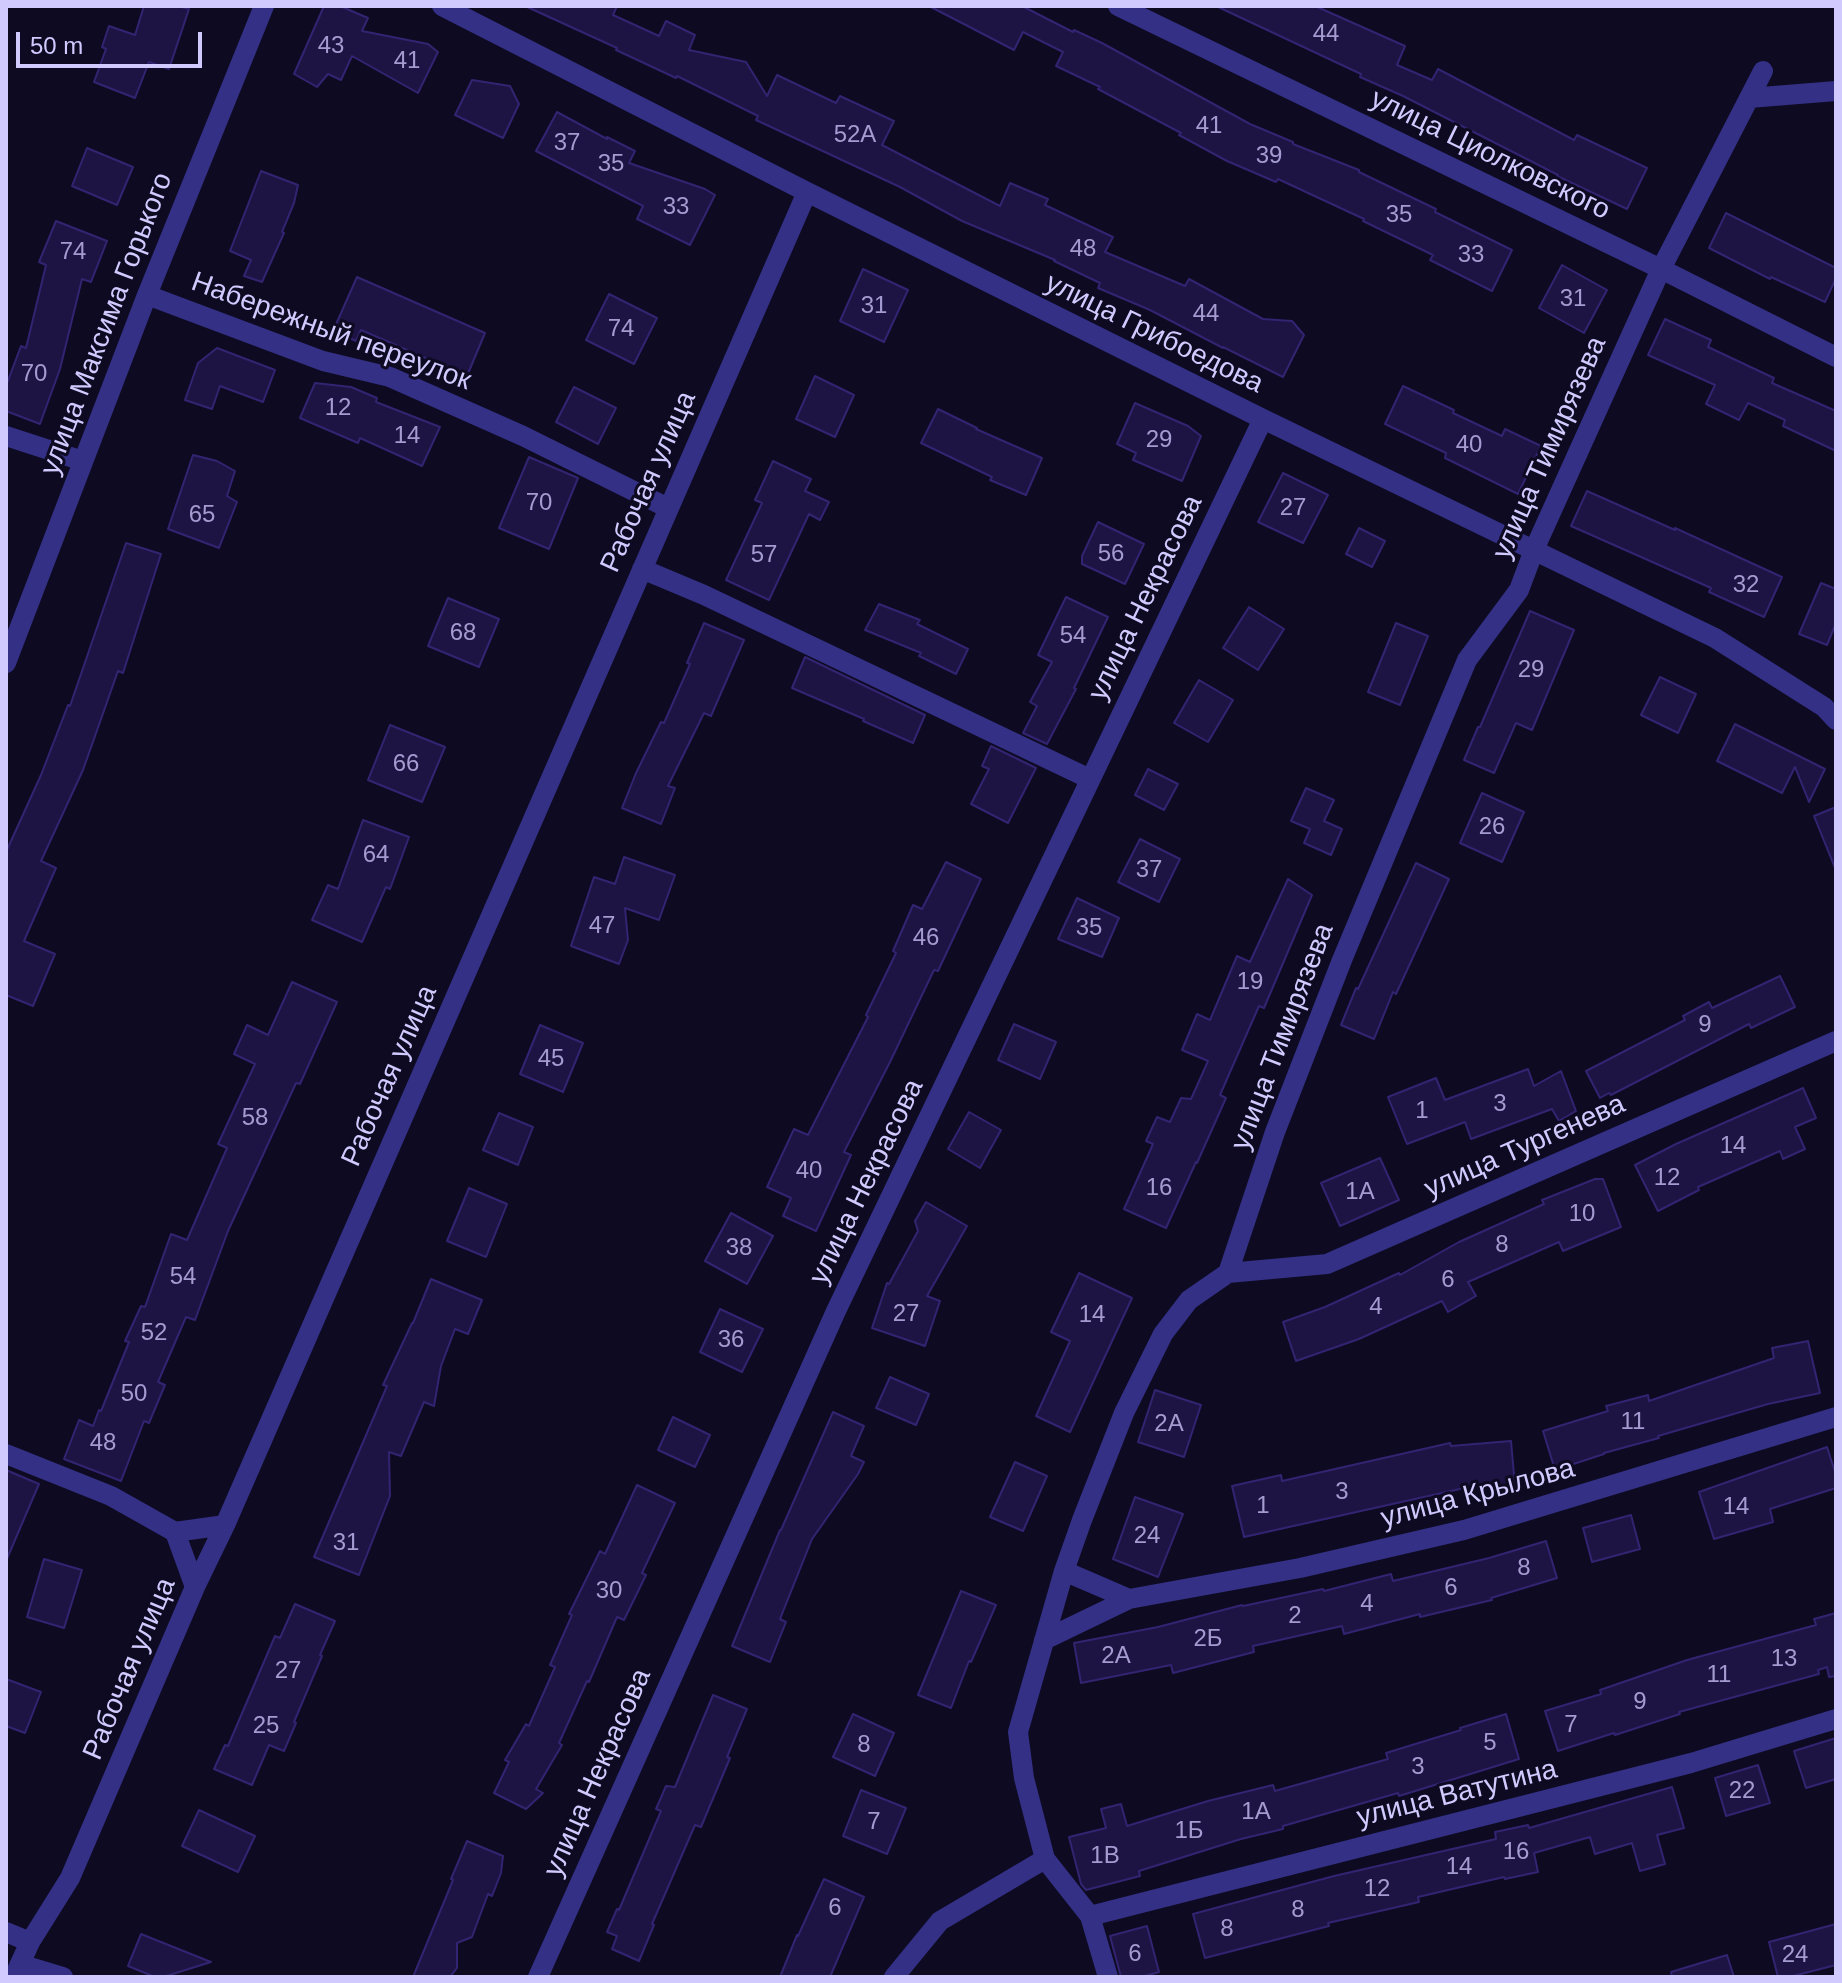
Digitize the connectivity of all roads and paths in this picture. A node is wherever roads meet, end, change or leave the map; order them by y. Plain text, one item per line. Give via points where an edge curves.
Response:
1 (264, 6) edge
2 (442, 6) edge
3 (1118, 6) edge
4 (1763, 71) dead end
5 (1836, 91) edge
6 (1749, 98) junction
7 (807, 192) junction
8 (1661, 269) junction
9 (147, 295) junction
10 (1836, 357) edge
11 (1263, 419) junction
12 (6, 436) edge
13 (83, 461) junction
14 (668, 508) junction
15 (1534, 550) junction
16 (642, 569) junction
17 (6, 663) edge
18 (1836, 720) edge
19 (1090, 779) junction
20 (1836, 1041) edge
21 (1228, 1273) junction
22 (1836, 1417) edge
23 (6, 1454) edge
24 (225, 1525) junction
25 (175, 1532) junction
26 (1064, 1571) junction
27 (195, 1587) junction
28 (1129, 1599) junction
29 (1044, 1640) junction
30 (1836, 1719) edge
31 (1045, 1859) junction
32 (1090, 1916) junction
33 (6, 1932) edge
34 (30, 1942) junction
35 (17, 1970) edge
36 (63, 1977) edge
37 (538, 1977) edge
38 (894, 1977) edge
39 (1108, 1977) edge

1 - 9 street, улица Максима Горького
2 - 7 street, улица Грибоедова
3 - 8 street, улица Циолковского
4 - 6 street, улица Тимирязева
5 - 6 street
6 - 8 street, улица Тимирязева
7 - 11 street, улица Грибоедова
7 - 14 street, Рабочая улица
8 - 10 street, улица Циолковского
8 - 15 street, улица Тимирязева
9 - 13 street, улица Максима Горького
9 - 14 street, Набережный переулок via 323,361 390,377
11 - 15 street, улица Грибоедова
11 - 19 street, улица Некрасова
12 - 13 street
13 - 17 street, улица Максима Горького
14 - 16 street, Рабочая улица
15 - 18 street, улица Грибоедова via 1715,638 1824,707
15 - 21 street, улица Тимирязева via 1519,590 1461,674 1275,1132
16 - 19 street
16 - 24 street, Рабочая улица
19 - 37 street, улица Некрасова via 836,1311
20 - 21 street, улица Тургенева via 1327,1264
21 - 26 street via 1189,1300 1163,1334 1124,1413
22 - 28 street, улица Крылова via 1464,1530 1300,1568
23 - 25 street via 111,1496
24 - 25 street
24 - 27 street, Рабочая улица
25 - 27 street
26 - 28 street
26 - 29 street
27 - 34 street, Рабочая улица via 70,1878
28 - 29 street, улица Крылова
29 - 31 street via 1018,1732
30 - 32 street, улица Ватутина via 1691,1763
31 - 32 street
31 - 38 street via 940,1921
32 - 39 street
33 - 34 street
34 - 35 street, Рабочая улица
35 - 36 street

